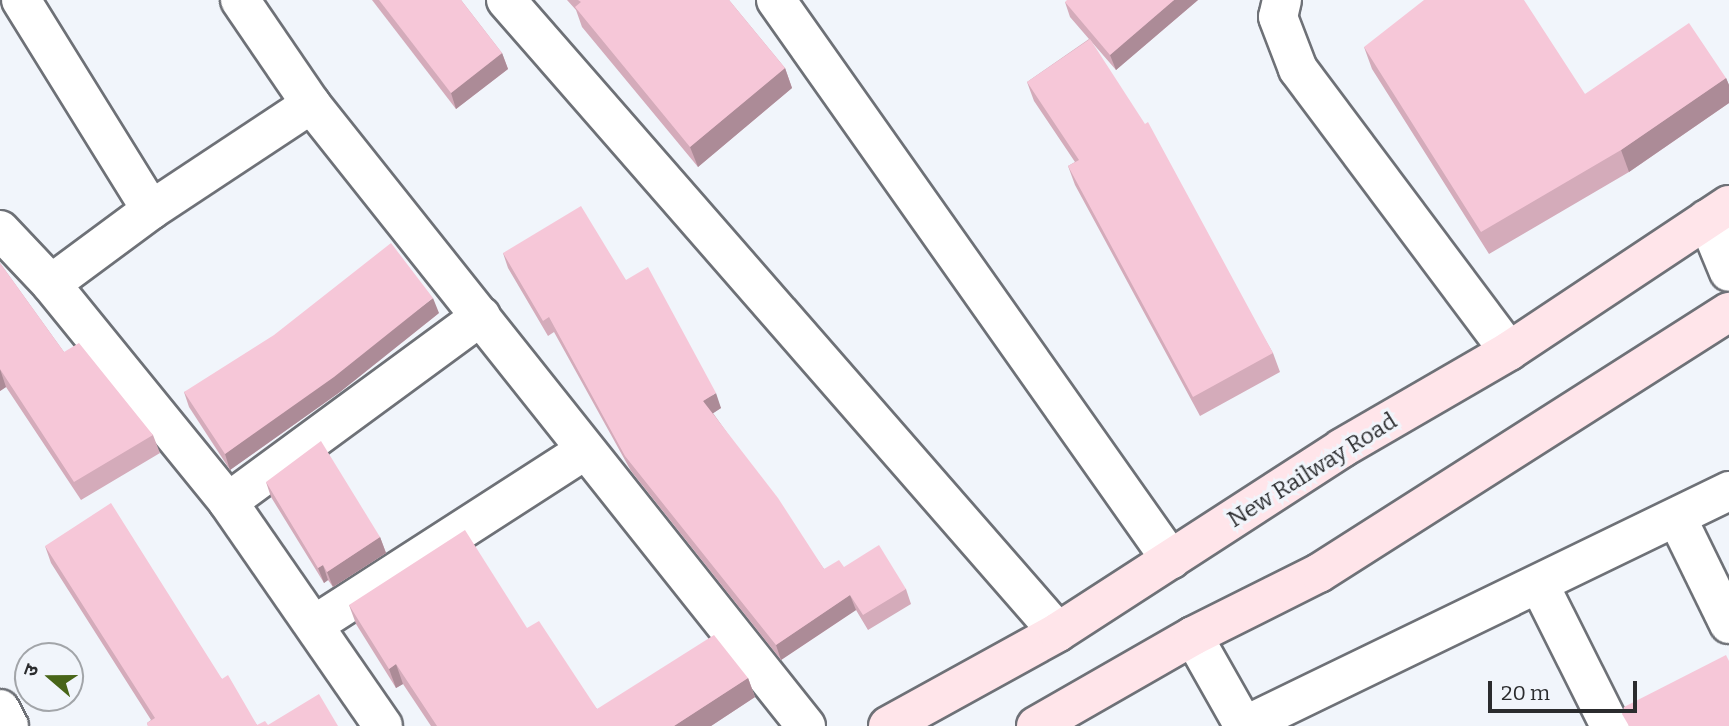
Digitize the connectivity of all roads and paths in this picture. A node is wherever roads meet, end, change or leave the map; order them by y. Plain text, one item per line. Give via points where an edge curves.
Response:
1 (21, 0) edge
2 (240, 0) edge
3 (506, 0) edge
4 (776, 0) edge
5 (1282, 0) edge
6 (311, 104) junction
7 (151, 210) junction
8 (1718, 212) edge
9 (0, 230) edge
10 (1729, 272) edge
11 (51, 284) junction
12 (1729, 312) edge
13 (481, 316) junction
14 (1509, 351) junction
15 (584, 451) junction
16 (1729, 491) edge
17 (228, 502) junction
18 (1677, 517) junction
19 (1171, 560) junction
20 (1540, 586) junction
21 (1729, 624) edge
22 (314, 625) junction
23 (1058, 632) junction
24 (1193, 636) junction
25 (0, 709) edge
26 (9, 726) edge
27 (383, 726) edge
28 (806, 726) edge
29 (888, 726) edge
30 (1036, 726) edge
31 (1244, 726) edge
32 (1610, 726) edge

1 - 7 street
2 - 6 street
3 - 23 street
4 - 19 street
5 - 14 street via 1278,17 1298,69
6 - 7 street
6 - 13 street
7 - 11 street
8 - 10 street
8 - 14 main road, New Railway Road
9 - 11 street
11 - 17 street
12 - 24 main road via 1319,573
13 - 15 street
13 - 17 street
14 - 19 main road, New Railway Road via 1342,448
15 - 22 street
15 - 28 street
16 - 18 street
17 - 22 street
18 - 20 street
18 - 21 street
19 - 23 main road, New Railway Road
20 - 31 street
20 - 32 street
22 - 27 street
23 - 29 main road, New Railway Road
24 - 30 main road
24 - 31 street
25 - 26 street

